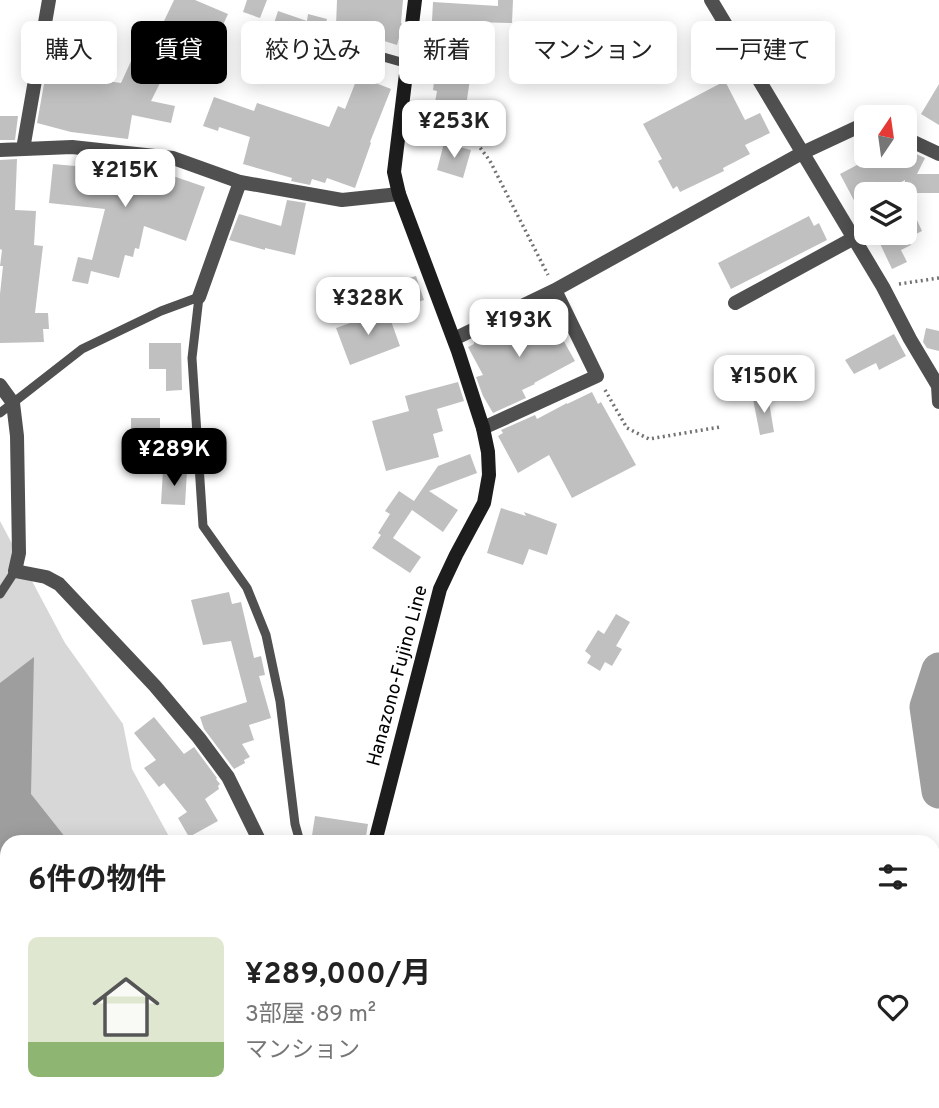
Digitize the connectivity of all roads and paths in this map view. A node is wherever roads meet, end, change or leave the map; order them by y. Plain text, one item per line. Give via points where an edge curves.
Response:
1 (49, 0) edge
2 (415, 0) edge
3 (711, 0) edge
4 (413, 21) edge
5 (406, 84) edge
6 (402, 113) junction
7 (854, 129) edge
8 (917, 144) edge
9 (23, 149) junction
10 (0, 150) edge
11 (802, 153) junction
12 (939, 154) edge
13 (240, 181) junction
14 (399, 194) junction
15 (854, 238) joint
16 (858, 245) edge
17 (939, 278) edge
18 (883, 286) junction
19 (555, 290) junction
20 (199, 297) junction
21 (735, 303) dead end
22 (454, 339) junction
23 (597, 376) junction
24 (0, 385) edge
25 (939, 402) edge
26 (13, 403) junction
27 (0, 413) edge
28 (720, 426) dead end
29 (483, 428) junction
30 (15, 572) junction
31 (0, 594) edge
32 (257, 835) edge
33 (298, 835) edge
34 (377, 835) edge

1 - 9 street
2 - 4 main road, Hanazono-Fujino Line
3 - 11 street
5 - 6 main road, Hanazono-Fujino Line
6 - 14 main road, Hanazono-Fujino Line via 394,172
6 - 19 path via 452,126 472,138 490,161
7 - 11 street
8 - 12 street
9 - 10 street
9 - 13 street via 72,147 173,158
11 - 15 street
11 - 19 street
13 - 14 street via 342,200
13 - 20 street
14 - 22 main road, Hanazono-Fujino Line
15 - 21 street
16 - 18 street
17 - 18 path
18 - 25 street via 938,386
19 - 22 street
19 - 23 street
20 - 26 lane via 82,349
20 - 33 lane via 192,358 203,526 247,588 266,635
22 - 29 main road, Hanazono-Fujino Line
23 - 28 path via 627,428 649,439
23 - 29 street
24 - 26 street
26 - 27 lane
26 - 30 street via 19,553
29 - 34 main road, Hanazono-Fujino Line via 489,475 484,503 440,589
30 - 31 lane
30 - 32 street via 59,584 155,686 228,777

